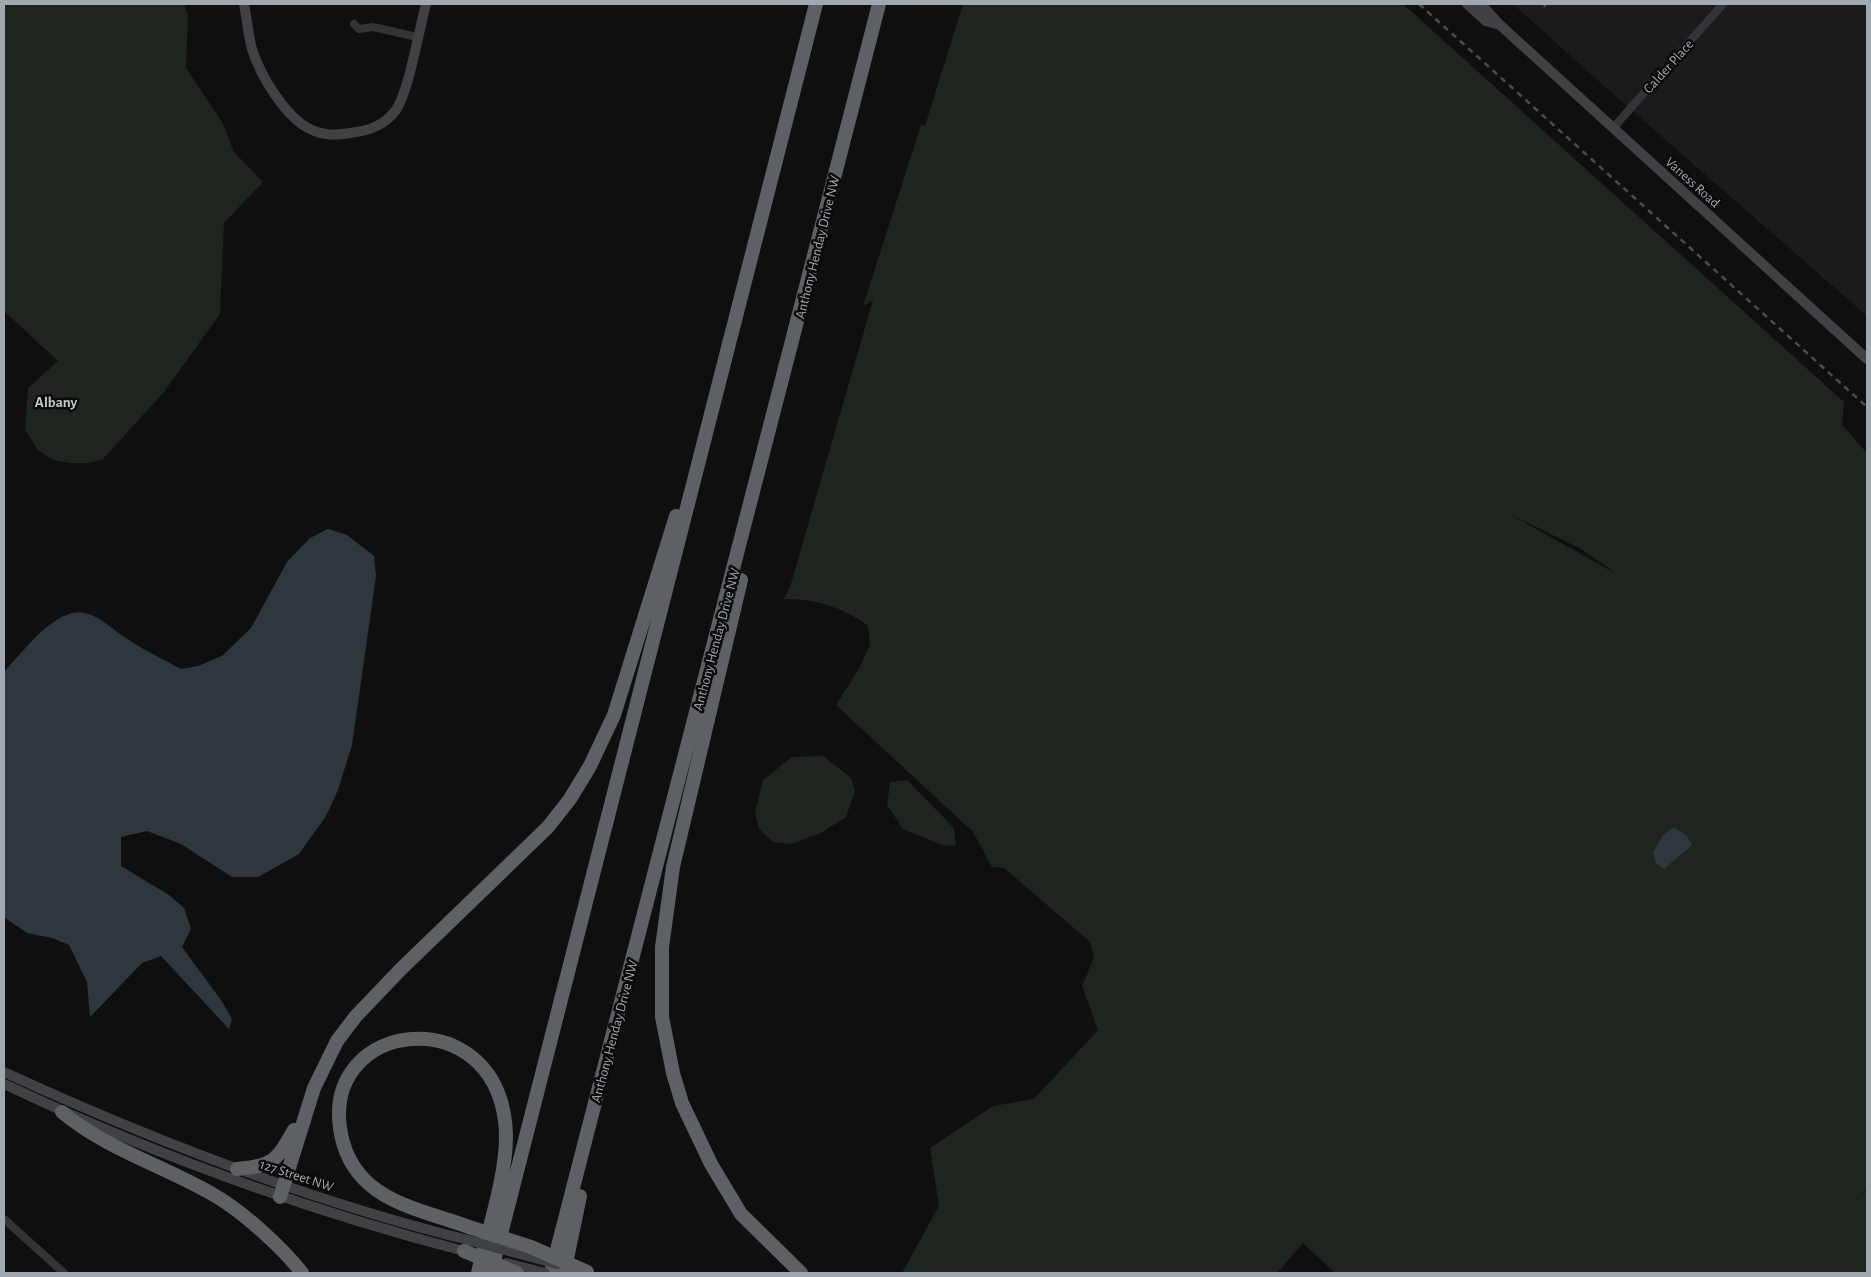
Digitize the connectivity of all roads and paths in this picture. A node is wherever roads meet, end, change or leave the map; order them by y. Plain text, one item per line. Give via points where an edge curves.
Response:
1 (244, 4) edge
2 (426, 4) edge
3 (816, 4) edge
4 (880, 4) edge
5 (1467, 4) edge
6 (1480, 4) edge
7 (1723, 4) edge
8 (354, 24) dead end
9 (1500, 25) junction
10 (418, 37) junction
11 (1613, 128) junction
12 (1867, 359) edge
13 (714, 404) junction
14 (769, 436) junction
15 (608, 1053) junction
16 (4, 1072) edge
17 (4, 1084) edge
18 (311, 1098) junction
19 (62, 1112) junction
20 (237, 1169) junction
21 (281, 1191) junction
22 (4, 1219) edge
23 (467, 1239) junction
24 (64, 1273) edge
25 (302, 1273) edge
26 (478, 1273) edge
27 (491, 1273) edge
28 (517, 1273) edge
29 (545, 1273) edge
30 (551, 1273) edge
31 (564, 1273) edge
32 (589, 1273) edge
33 (801, 1273) edge

1 - 10 street via 252,47 269,85 300,122 326,134 375,128 390,117 400,101
2 - 10 street
3 - 13 highway
4 - 14 highway, Anthony Henday Drive NW
5 - 9 street, Vaness Road via 1486,21
6 - 9 street, Vaness Road
7 - 11 street, Calder Place
8 - 10 street via 359,29 374,27
9 - 11 street, Vaness Road
11 - 12 street, Vaness Road
13 - 18 highway via 684,489 614,715 590,766 548,827 356,1016 332,1049
13 - 27 highway
14 - 15 highway, Anthony Henday Drive NW
14 - 33 highway via 761,495 673,867 662,947 662,1017 682,1103 711,1164 741,1214
15 - 30 highway, Anthony Henday Drive NW
15 - 31 highway
16 - 20 street, 127 Street NW via 115,1122
17 - 19 street, 127 Street NW
18 - 20 highway via 283,1150 274,1160 264,1166
18 - 21 highway
19 - 21 street, 127 Street NW via 168,1156
19 - 25 highway via 82,1129 216,1196 255,1226
20 - 21 street, 127 Street NW
21 - 23 street, 127 Street NW via 348,1219
22 - 24 street
23 - 26 highway via 370,1185 348,1158 339,1117 342,1094 350,1075 372,1052 387,1045 416,1039 443,1040 466,1052 491,1080 505,1121 506,1145
23 - 28 highway, bridge
23 - 29 street, 127 Street NW, bridge
23 - 32 highway, bridge via 531,1247

